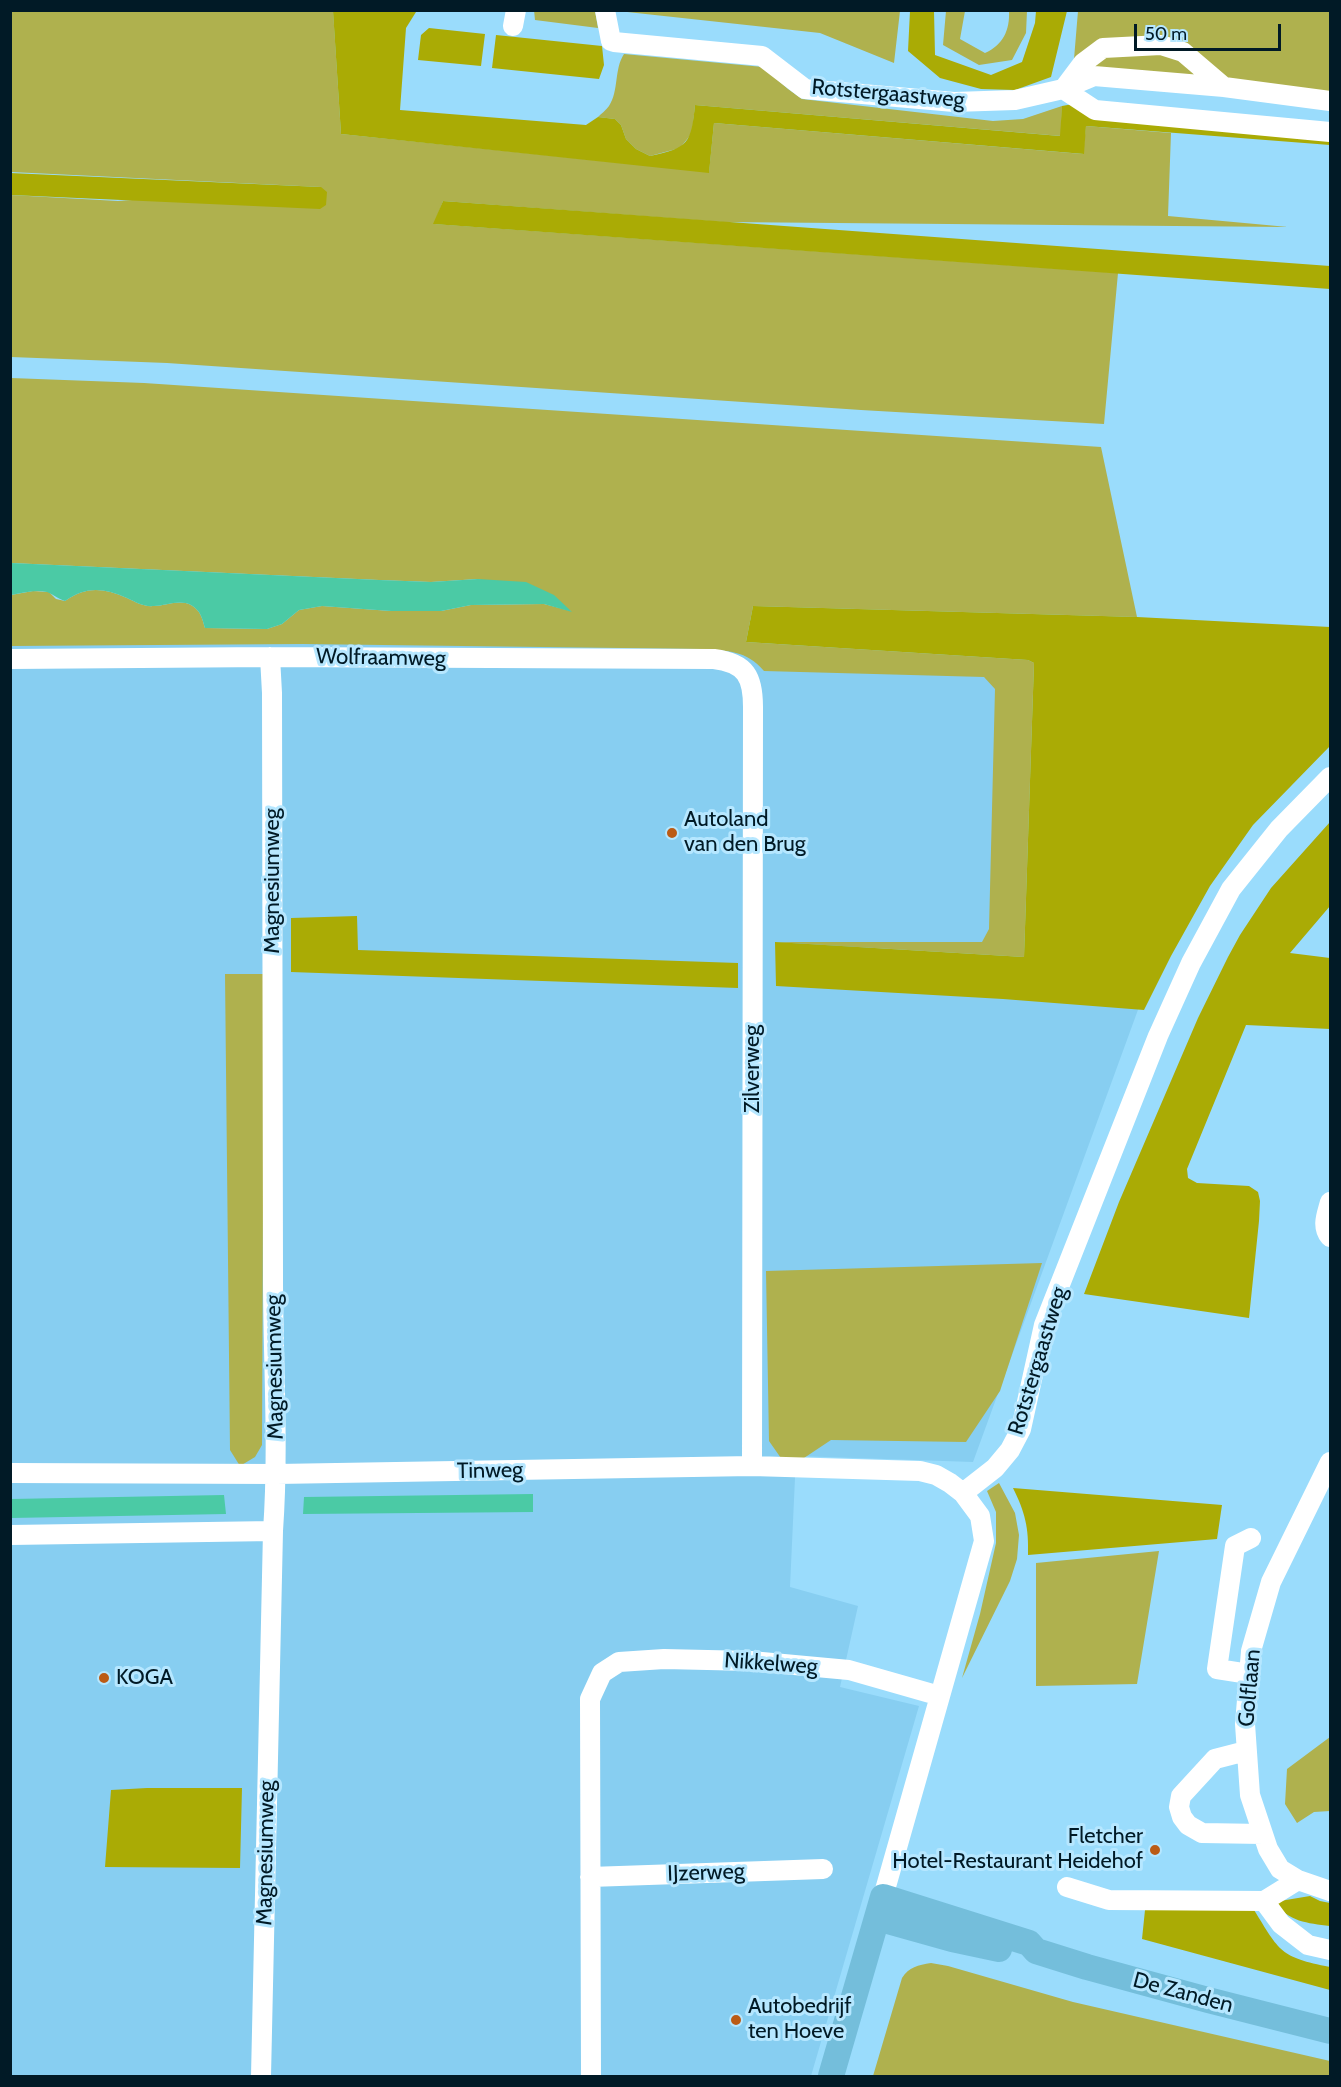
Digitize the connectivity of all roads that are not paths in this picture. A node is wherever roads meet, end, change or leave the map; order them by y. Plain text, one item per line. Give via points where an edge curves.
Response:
1 (605, 10) edge
2 (1224, 87) junction
3 (1063, 89) junction
4 (1330, 101) edge
5 (1330, 132) edge
6 (270, 657) junction
7 (10, 659) edge
8 (747, 674) joint
9 (1330, 777) edge
10 (1330, 1202) edge
11 (1330, 1237) edge
12 (1330, 1462) edge
13 (752, 1466) junction
14 (10, 1473) edge
15 (277, 1474) junction
16 (963, 1493) junction
17 (273, 1531) junction
18 (10, 1535) edge
19 (1251, 1538) dead end
20 (1249, 1674) junction
21 (940, 1696) junction
22 (1246, 1752) junction
23 (1263, 1834) junction
24 (823, 1869) dead end
25 (590, 1877) junction
26 (1298, 1880) junction
27 (1066, 1887) dead end
28 (1330, 1891) edge
29 (1264, 1901) junction
30 (880, 1907) junction
31 (1330, 1950) edge
32 (1330, 2031) edge
33 (261, 2076) edge
34 (591, 2076) edge
35 (831, 2076) edge

1 - 3 street, Rotstergaastweg via 613,41 762,56 805,89 954,102 1015,100
2 - 3 street, Rotstergaastweg via 1094,76
2 - 3 street via 1183,52 1161,45 1103,48 1083,63
2 - 4 street, Rotstergaastweg
3 - 5 street via 1095,110
6 - 7 street, Wolfraamweg
6 - 8 street, Wolfraamweg via 714,659 735,664
6 - 15 street, Magnesiumweg via 273,1365
8 - 13 street, Zilverweg via 753,687
9 - 16 street, Rotstergaastweg via 1279,829 1231,890 1191,963 1158,1036 1044,1325 1021,1429 995,1468
10 - 11 street via 1325,1222
12 - 20 street, Golflaan via 1270,1582 1251,1651
13 - 15 street, Tinweg
13 - 16 street, Tinweg via 920,1471 936,1475
14 - 15 street, Tinweg
15 - 17 street, Magnesiumweg
16 - 21 street via 980,1516 984,1541
17 - 18 street
17 - 33 street, Magnesiumweg
19 - 20 street via 1235,1546 1217,1669
20 - 22 street, Golflaan
21 - 25 street, Nikkelweg via 849,1670 751,1661 619,1662 602,1673 590,1699
21 - 30 street
22 - 23 street, Golflaan via 1250,1795
22 - 23 street via 1215,1758 1181,1796 1179,1807 1188,1826 1202,1833
23 - 26 street, Golflaan via 1280,1869
24 - 25 street, IJzerweg
25 - 34 street
26 - 28 street, Golflaan
26 - 29 street
27 - 29 street via 1109,1900
29 - 31 street via 1281,1924 1308,1945
30 - 32 main road, De Zanden via 952,1938 1026,1955 1036,1952
30 - 35 main road

